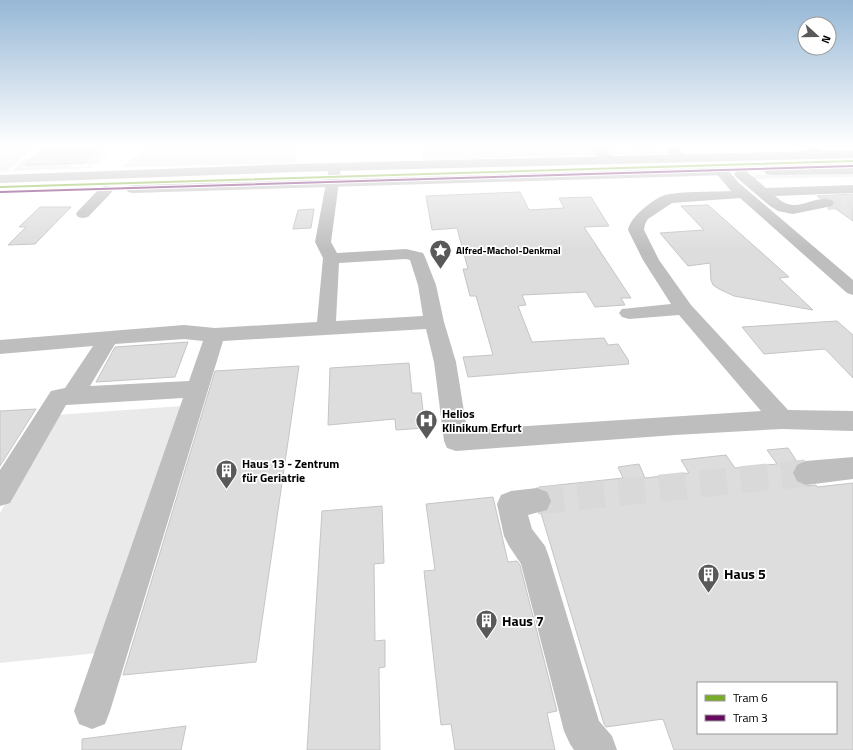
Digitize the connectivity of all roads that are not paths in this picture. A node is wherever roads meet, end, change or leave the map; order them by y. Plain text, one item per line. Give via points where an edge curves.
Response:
1 (333, 181) edge
2 (471, 181) edge
3 (731, 181) edge
4 (750, 181) edge
5 (332, 186) junction
6 (853, 189) edge
7 (91, 190) dead end
8 (106, 190) junction
9 (763, 192) junction
10 (743, 194) junction
11 (827, 203) tunnel mouth
12 (784, 209) junction
13 (762, 210) junction
14 (83, 214) dead end
15 (331, 258) junction
16 (853, 289) edge
17 (684, 309) junction
18 (629, 313) dead end
19 (434, 322) junction
20 (326, 328) junction
21 (215, 334) junction
22 (109, 338) junction
23 (0, 347) edge
24 (198, 389) junction
25 (72, 396) junction
26 (782, 419) junction
27 (853, 421) edge
28 (853, 468) edge
29 (806, 473) tunnel mouth
30 (0, 494) edge
31 (538, 501) tunnel mouth
32 (92, 711) dead end
33 (598, 750) edge

1 - 5 street
2 - 5 main road
3 - 10 street
4 - 9 street
5 - 8 main road
5 - 15 street via 323,242
6 - 9 street
7 - 8 main road
8 - 14 street
9 - 12 street
10 - 13 street
10 - 17 street via 668,199 637,223 636,230 651,260
11 - 12 street
12 - 13 street
13 - 16 street
15 - 19 street via 406,254 418,257 427,285
15 - 20 street
17 - 18 street
17 - 26 street
19 - 20 street
19 - 26 street via 445,362 456,441
20 - 21 street
21 - 22 street via 184,332
21 - 24 street
22 - 23 street
22 - 25 street
24 - 25 street
24 - 32 street
25 - 30 street via 59,397
26 - 27 street
28 - 29 street
31 - 33 street via 511,504 519,536 534,557 583,730

